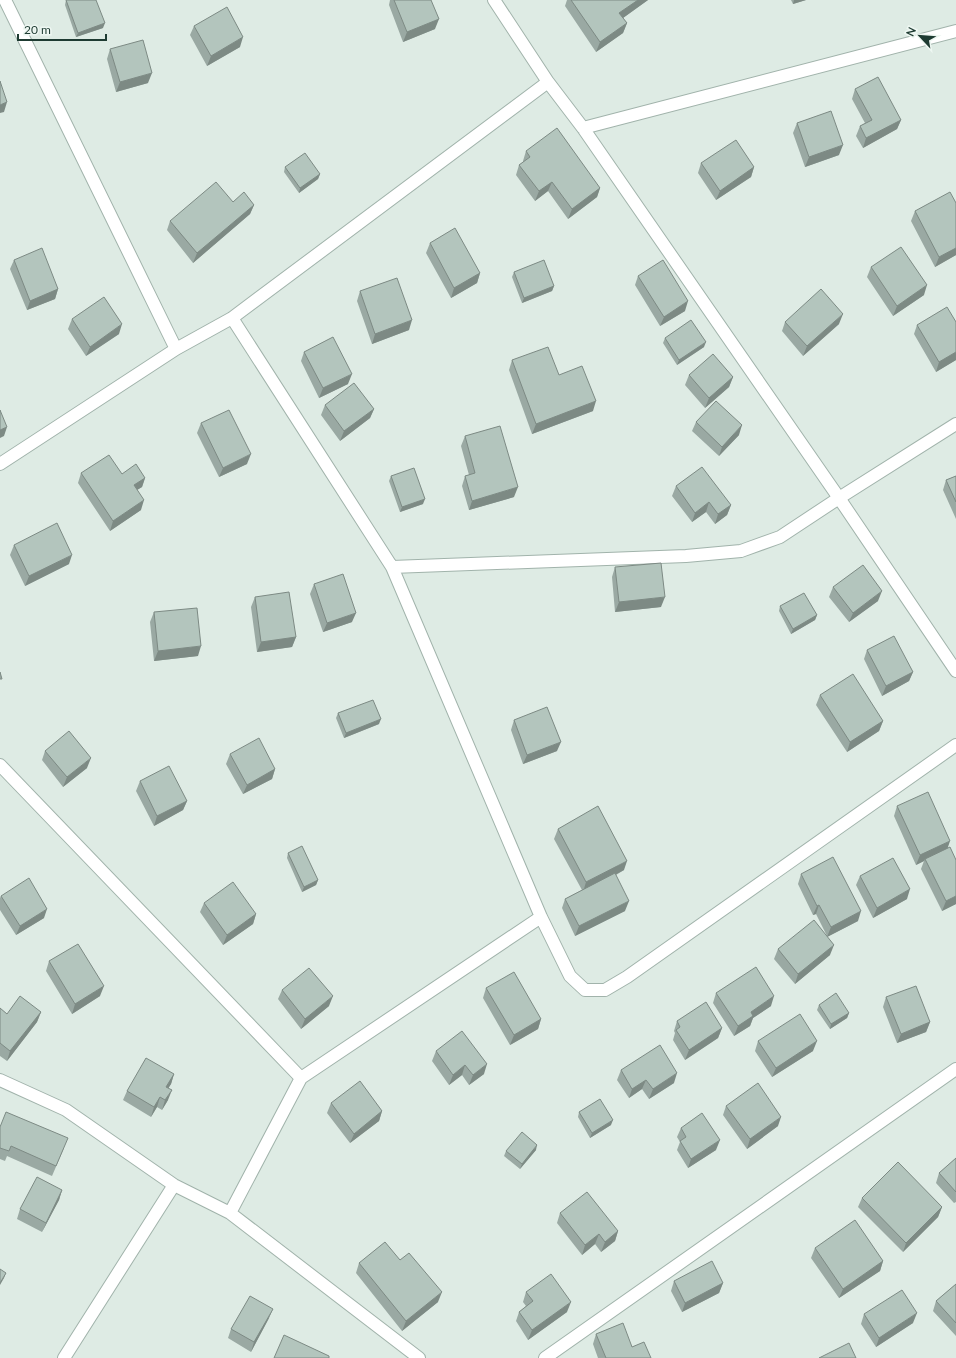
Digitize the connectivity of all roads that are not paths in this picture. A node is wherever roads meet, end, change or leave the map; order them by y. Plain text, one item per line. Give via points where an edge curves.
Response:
1 (5, 0) edge
2 (494, 0) edge
3 (956, 31) edge
4 (548, 82) junction
5 (583, 128) junction
6 (232, 318) junction
7 (176, 349) junction
8 (956, 424) edge
9 (0, 464) edge
10 (839, 498) junction
11 (392, 567) junction
12 (956, 671) edge
13 (956, 745) edge
14 (0, 765) edge
15 (541, 917) junction
16 (956, 1069) edge
17 (301, 1078) junction
18 (0, 1080) edge
19 (174, 1185) junction
20 (230, 1213) junction
21 (64, 1358) edge
22 (419, 1358) edge
23 (545, 1358) edge

1 - 7 street
2 - 4 street
3 - 5 street
4 - 5 street
4 - 6 street
5 - 10 street
6 - 7 street
6 - 11 street
7 - 9 street
8 - 10 street
10 - 11 street via 780,537 741,551 686,556
10 - 12 street
11 - 15 street
13 - 15 street via 605,990 585,990 570,976
14 - 17 street
15 - 17 street
16 - 23 street
17 - 20 street
18 - 19 street via 66,1110
19 - 20 street
19 - 21 street
20 - 22 street

